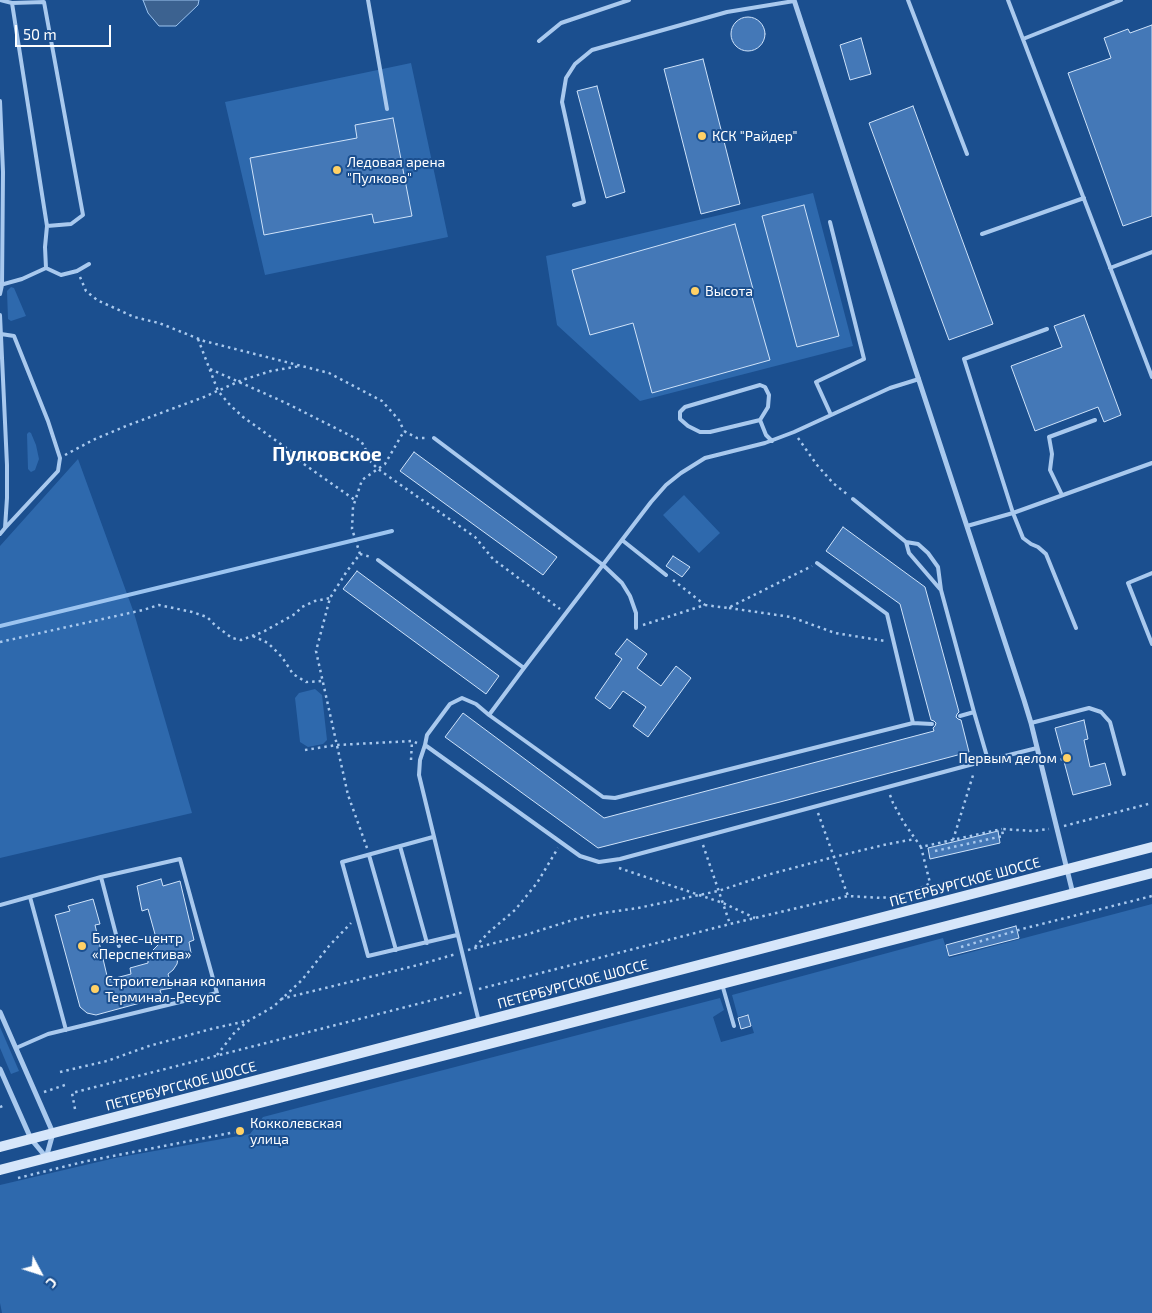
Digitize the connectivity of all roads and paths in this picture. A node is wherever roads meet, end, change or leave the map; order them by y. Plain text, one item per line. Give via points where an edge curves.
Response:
1 (0, 0) edge
2 (368, 0) edge
3 (629, 0) edge
4 (794, 0) edge
5 (908, 0) edge
6 (1008, 0) edge
7 (1121, 0) edge
8 (44, 1) edge
9 (775, 2) edge
10 (12, 3) junction
11 (1023, 39) junction
12 (539, 41) dead end
13 (0, 101) edge
14 (387, 109) dead end
15 (967, 154) dead end
16 (1084, 198) junction
17 (574, 205) dead end
18 (830, 222) dead end
19 (47, 226) junction
20 (982, 234) dead end
21 (1152, 252) edge
22 (89, 264) dead end
23 (46, 268) junction
24 (1110, 268) junction
25 (83, 283) dead end
26 (1, 285) edge
27 (0, 294) edge
28 (0, 315) edge
29 (1047, 329) dead end
30 (1, 334) edge
31 (198, 339) junction
32 (302, 366) junction
33 (210, 369) junction
34 (1152, 377) edge
35 (919, 380) junction
36 (239, 381) junction
37 (218, 391) junction
38 (831, 415) junction
39 (760, 420) junction
40 (1095, 420) dead end
41 (404, 431) junction
42 (794, 432) junction
43 (434, 438) joint
44 (772, 441) junction
45 (60, 458) junction
46 (1152, 463) edge
47 (0, 464) edge
48 (7, 465) junction
49 (378, 469) junction
50 (1062, 495) junction
51 (853, 499) joint
52 (355, 500) junction
53 (1013, 513) junction
54 (967, 526) junction
55 (5, 528) junction
56 (0, 534) edge
57 (622, 540) junction
58 (906, 542) junction
59 (378, 560) dead end
60 (818, 563) joint
61 (603, 564) junction
62 (1152, 574) edge
63 (666, 575) joint
64 (941, 590) junction
65 (330, 598) junction
66 (705, 605) junction
67 (728, 608) junction
68 (566, 613) junction
69 (636, 628) joint
70 (1076, 628) dead end
71 (253, 636) junction
72 (0, 642) edge
73 (893, 642) junction
74 (1152, 644) edge
75 (524, 668) junction
76 (323, 681) junction
77 (974, 712) junction
78 (489, 715) junction
79 (960, 716) dead end
80 (913, 723) junction
81 (1031, 723) junction
82 (932, 724) dead end
83 (337, 745) junction
84 (425, 745) junction
85 (1037, 748) junction
86 (305, 750) dead end
87 (1063, 759) dead end
88 (988, 760) junction
89 (977, 763) junction
90 (1041, 764) junction
91 (1124, 774) dead end
92 (888, 787) junction
93 (1152, 803) edge
94 (815, 806) junction
95 (1057, 828) junction
96 (1002, 829) junction
97 (434, 837) junction
98 (915, 839) junction
99 (701, 840) dead end
100 (953, 840) junction
101 (561, 842) junction
102 (400, 846) junction
103 (921, 847) junction
104 (1152, 847) edge
105 (936, 851) dead end
106 (369, 852) junction
107 (834, 857) junction
108 (607, 861) junction
109 (1067, 869) junction
110 (1152, 873) edge
111 (101, 877) junction
112 (718, 891) junction
113 (1073, 894) junction
114 (699, 895) junction
115 (848, 896) junction
116 (1152, 896) edge
117 (30, 898) junction
118 (723, 903) junction
119 (0, 905) edge
120 (358, 917) junction
121 (755, 918) junction
122 (730, 924) junction
123 (457, 936) junction
124 (427, 943) junction
125 (118, 946) dead end
126 (961, 947) dead end
127 (474, 948) junction
128 (396, 950) junction
129 (461, 951) junction
130 (722, 984) junction
131 (471, 990) junction
132 (281, 999) junction
133 (0, 1012) edge
134 (248, 1021) junction
135 (479, 1022) junction
136 (734, 1026) dead end
137 (66, 1030) junction
138 (16, 1048) junction
139 (216, 1056) junction
140 (0, 1070) edge
141 (60, 1072) dead end
142 (65, 1084) dead end
143 (44, 1092) dead end
144 (5, 1105) dead end
145 (0, 1107) edge
146 (75, 1109) dead end
147 (240, 1130) dead end
148 (53, 1133) junction
149 (30, 1139) junction
150 (0, 1147) edge
151 (46, 1158) junction
152 (0, 1170) edge
153 (18, 1178) dead end

1 - 10 lane
2 - 14 lane
3 - 12 lane via 561,23
4 - 9 lane
4 - 35 street
5 - 15 lane
6 - 11 lane
7 - 11 lane
8 - 10 lane
8 - 19 lane via 83,215 72,224
9 - 17 lane via 727,12 592,50 575,64 566,78 562,102 584,202
10 - 19 lane
11 - 16 lane
13 - 26 lane via 3,172
16 - 20 lane
16 - 24 lane
18 - 38 lane via 864,359 816,382
19 - 23 lane
21 - 24 lane
22 - 23 lane via 61,275
23 - 26 lane
24 - 34 lane
25 - 31 path via 86,291 97,300 134,317
26 - 27 lane
28 - 30 lane
29 - 53 lane via 964,359
30 - 45 lane via 14,336
30 - 48 lane
31 - 32 path
31 - 33 path
32 - 36 path
32 - 41 path via 329,373 382,401
33 - 36 path
33 - 37 path
35 - 38 lane via 890,388
35 - 54 street
36 - 37 path
36 - 49 path via 361,442
37 - 45 path via 126,426
37 - 52 path via 244,417
38 - 42 lane
39 - 39 lane via 768,407 769,394 760,385 685,407 680,412 680,419 700,432
39 - 44 lane
40 - 50 lane via 1049,437 1050,470
41 - 43 path via 417,438
41 - 49 path via 385,464
42 - 44 lane
42 - 51 path via 817,465
43 - 61 lane
44 - 57 lane via 705,458 681,473 656,496
45 - 55 lane via 58,471
46 - 50 lane
47 - 48 lane
48 - 55 lane
49 - 52 path via 362,480
49 - 68 path via 475,537 493,559
50 - 53 lane
51 - 58 lane
52 - 65 path via 353,533 360,554
53 - 54 lane
53 - 70 lane via 1023,538 1046,554
54 - 81 street
55 - 56 lane
57 - 61 lane
57 - 63 lane
58 - 64 lane via 908,552
58 - 64 lane via 918,544 928,553 938,567
59 - 75 lane
60 - 67 path
60 - 73 lane via 886,614
61 - 68 lane
61 - 69 lane via 630,596 636,613
62 - 74 lane via 1128,582
63 - 66 path
64 - 77 lane
65 - 71 path via 302,607
65 - 76 path via 316,651
66 - 67 path
66 - 69 path
67 - 73 path via 791,617 835,633
68 - 75 lane
71 - 72 path via 241,640 232,638 207,617 159,604
71 - 76 path via 268,643 293,674 306,682
73 - 80 lane
75 - 78 lane
76 - 83 path
77 - 79 lane
77 - 88 lane
78 - 80 lane via 603,796 615,798
78 - 84 lane via 462,698 450,704 427,735
80 - 82 lane
81 - 85 street
81 - 91 lane via 1089,708 1101,712 1110,722
83 - 84 path via 412,741
83 - 86 path
83 - 106 path via 348,795
84 - 97 lane via 418,775
84 - 101 lane
85 - 88 lane
85 - 90 street
87 - 90 path
88 - 89 lane
89 - 92 lane
89 - 100 path
90 - 95 street
92 - 94 lane
92 - 98 path via 893,804
93 - 95 path
94 - 107 path
94 - 108 lane
95 - 96 path via 1033,831
95 - 109 street
96 - 100 path
96 - 105 path via 1004,836
97 - 102 lane
97 - 123 lane
98 - 103 path
98 - 107 path
99 - 112 path
100 - 103 path
101 - 108 lane via 580,856 598,862
101 - 127 path via 537,883 515,910
102 - 106 lane
102 - 124 lane
103 - 115 path via 930,883 916,891 882,898
104 - 109 main road, ПЕТЕРБУРГСКОЕ ШОССЕ
106 - 120 lane via 342,862
106 - 128 lane
107 - 112 path
107 - 115 path
108 - 114 path via 613,866
109 - 113 street
109 - 135 main road, ПЕТЕРБУРГСКОЕ ШОССЕ
110 - 113 main road
111 - 117 lane
111 - 125 lane
111 - 137 lane via 180,859 217,993
112 - 114 path
112 - 118 path
113 - 130 main road
114 - 118 path
114 - 127 path via 602,912
115 - 121 path
116 - 126 path
117 - 119 lane
117 - 137 lane
118 - 121 path
118 - 122 path
120 - 128 lane via 368,956
120 - 132 path
121 - 122 path
122 - 131 path
123 - 124 lane
123 - 129 lane
124 - 128 lane
127 - 129 path
129 - 131 lane
129 - 132 path
130 - 136 lane
130 - 151 main road
131 - 135 lane
131 - 139 path
132 - 134 path
133 - 138 street
134 - 139 path
134 - 141 path via 211,1028 107,1061
135 - 148 main road, ПЕТЕРБУРГСКОЕ ШОССЕ
137 - 138 lane
138 - 148 street
139 - 146 path via 72,1093
140 - 149 street
142 - 143 path
144 - 145 path
147 - 153 path
148 - 149 main road, ПЕТЕРБУРГСКОЕ ШОССЕ
148 - 151 street
149 - 150 main road, ПЕТЕРБУРГСКОЕ ШОССЕ
149 - 151 street
151 - 152 main road

